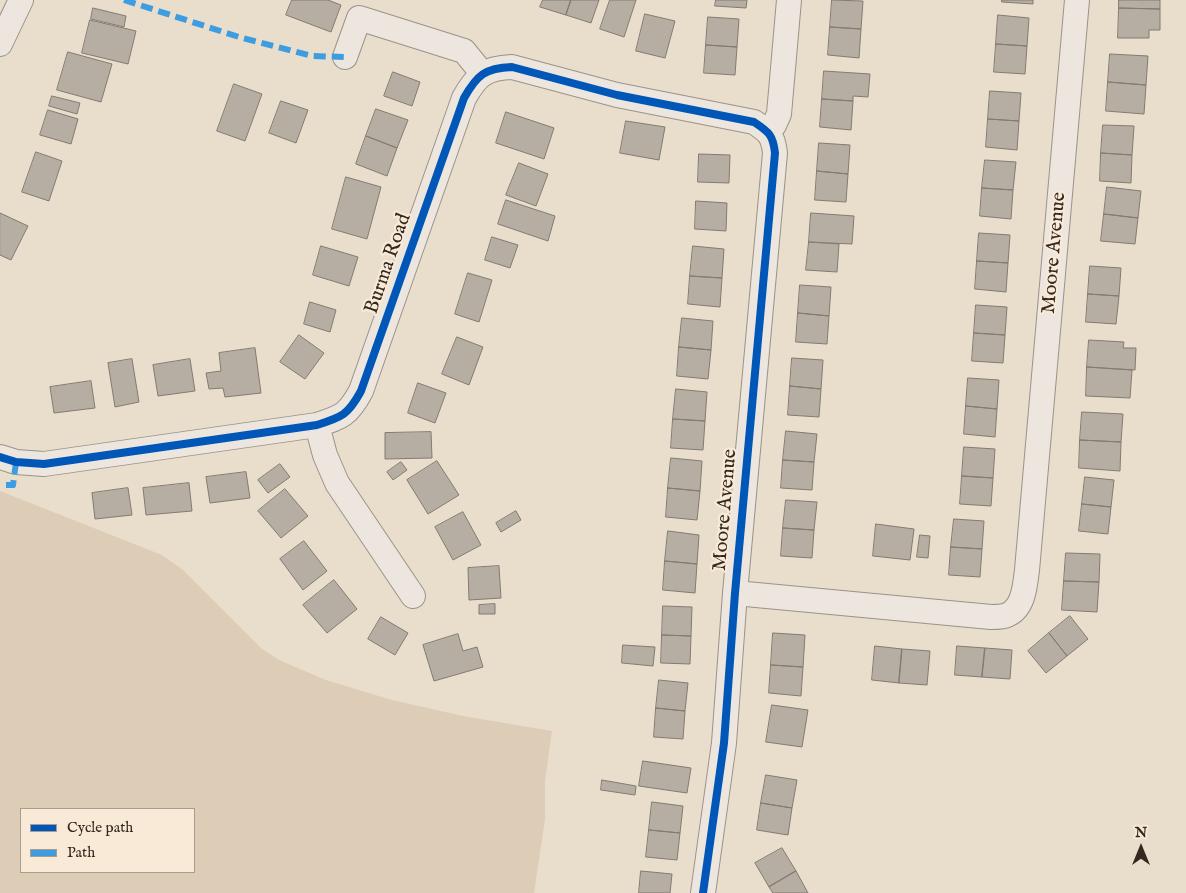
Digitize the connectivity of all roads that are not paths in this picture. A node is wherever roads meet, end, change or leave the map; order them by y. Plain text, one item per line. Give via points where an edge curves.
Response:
1 (21, 0) edge
2 (789, 0) edge
3 (1078, 0) edge
4 (362, 9) edge
5 (0, 44) edge
6 (345, 57) dead end
7 (482, 73) junction
8 (767, 131) junction
9 (317, 424) junction
10 (0, 457) edge
11 (735, 593) junction
12 (413, 596) dead end
13 (703, 893) edge

1 - 5 street
2 - 8 street via 779,114
3 - 11 street, Moore Avenue via 1027,570 1024,593 1017,606 1008,615 991,618
4 - 6 street
4 - 7 street via 464,51
7 - 8 street via 512,67 617,95 754,122
7 - 9 street, Burma Road via 464,98 361,391 353,406 340,418
8 - 11 street, Moore Avenue via 774,140 775,154
9 - 10 street, Burma Road via 44,464
9 - 12 street via 337,483
11 - 13 street, Moore Avenue via 724,743

